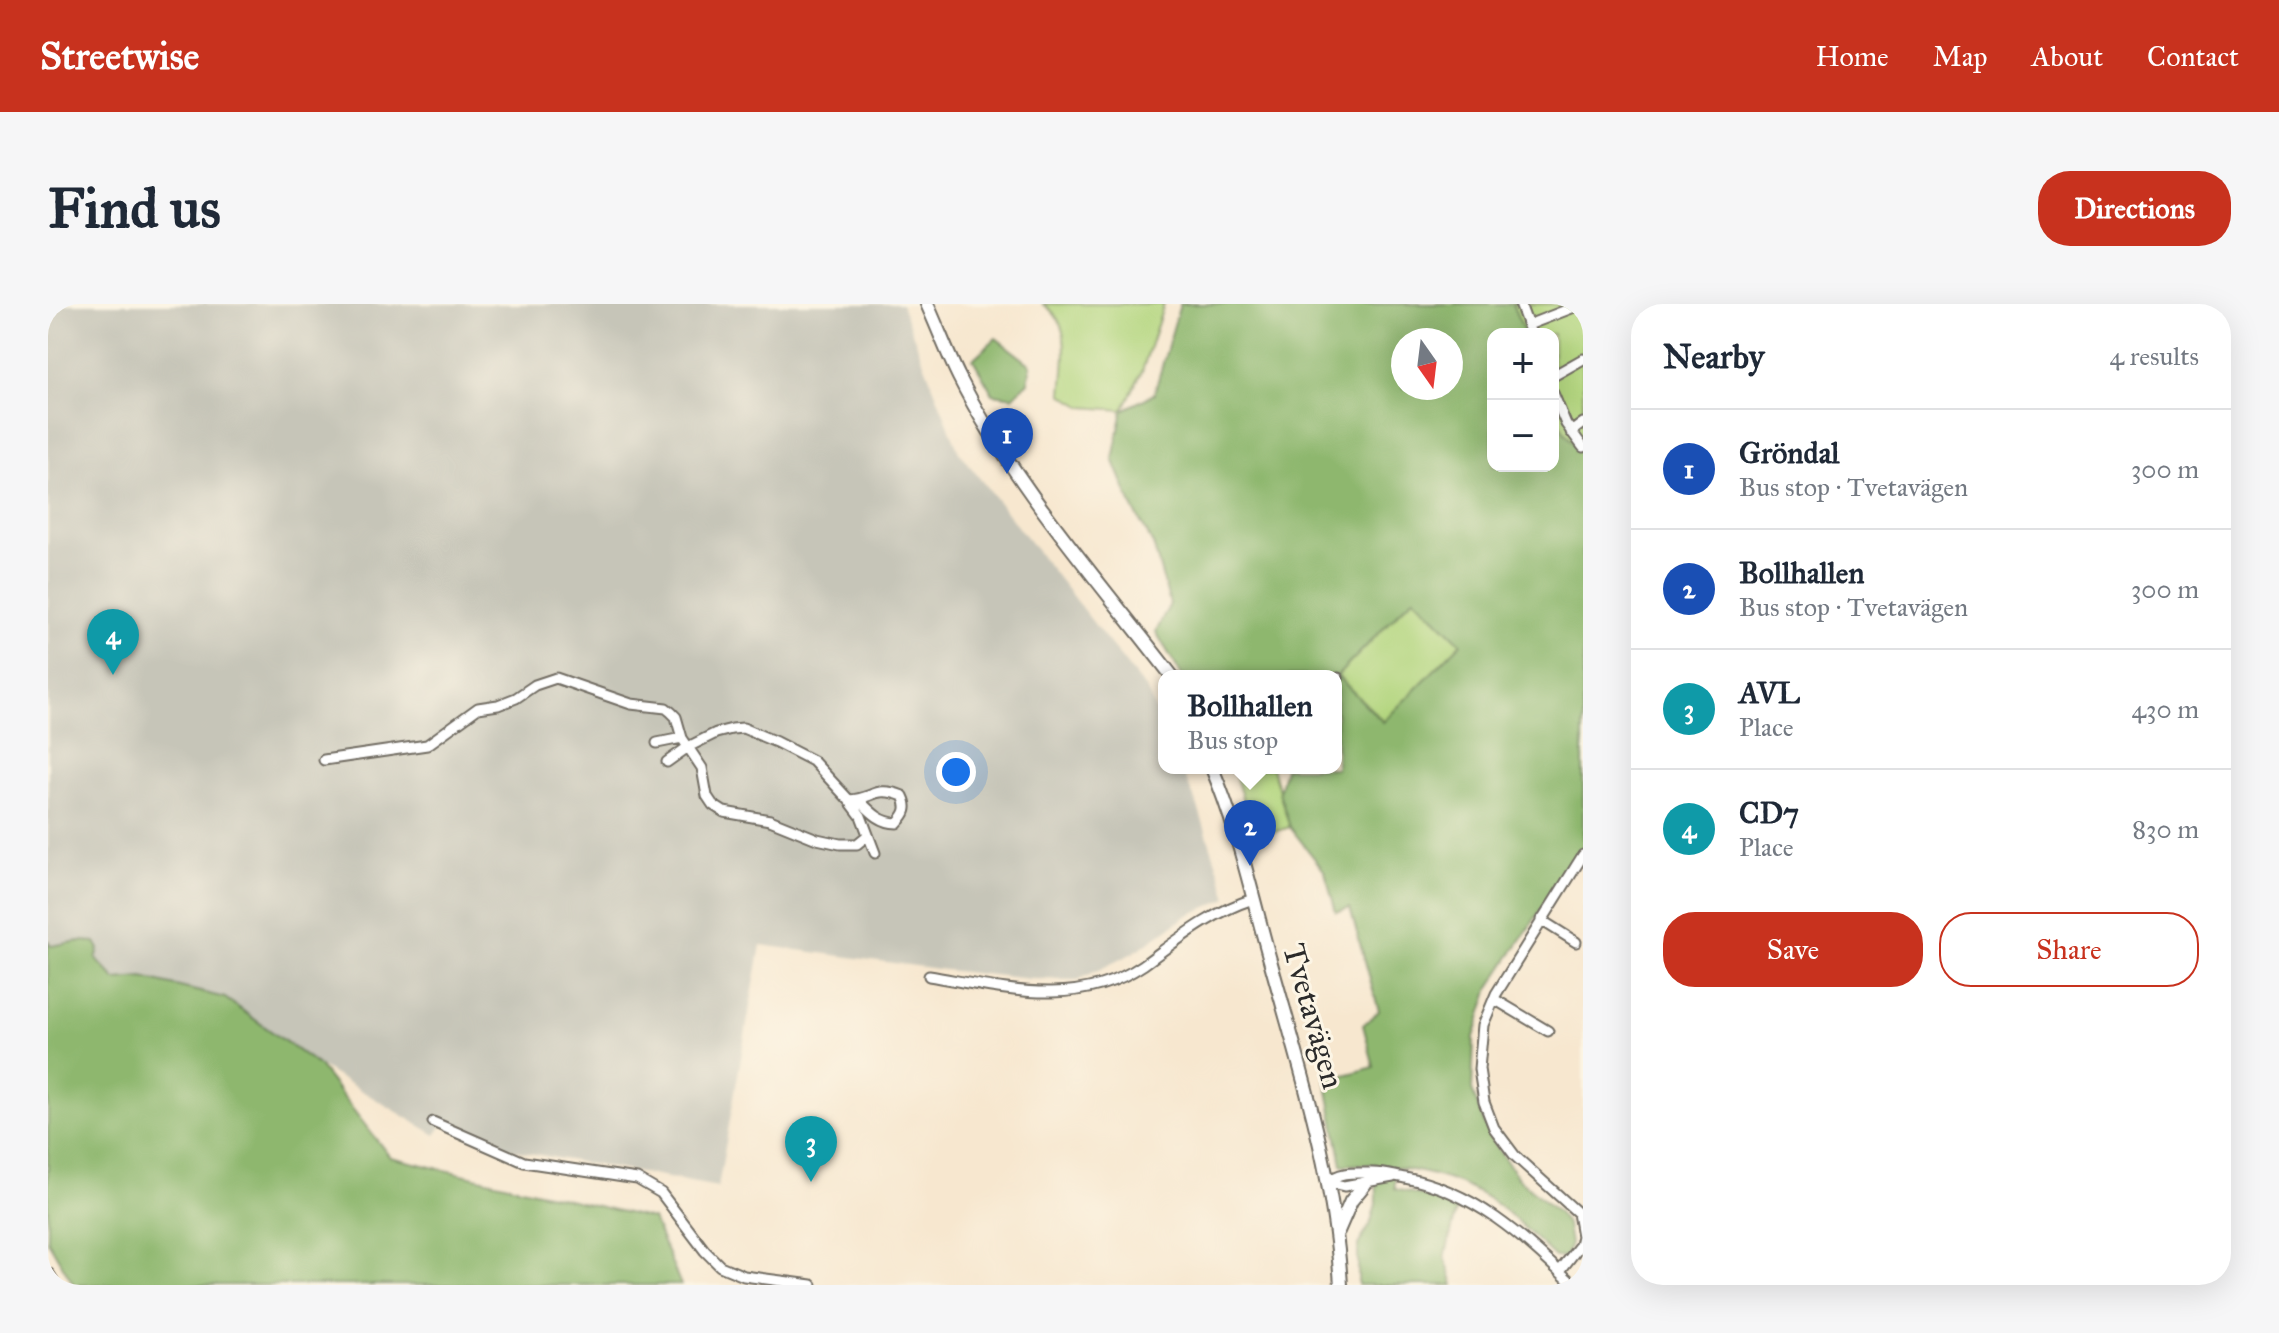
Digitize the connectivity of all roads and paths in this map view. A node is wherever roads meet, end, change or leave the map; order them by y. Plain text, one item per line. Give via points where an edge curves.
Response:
1 (927, 304) edge
2 (1520, 304) edge
3 (1582, 304) edge
4 (1528, 328) edge
5 (1533, 328) edge
6 (1583, 359) edge
7 (1559, 373) edge
8 (1556, 400) edge
9 (1583, 423) edge
10 (1571, 432) junction
11 (1583, 447) edge
12 (1167, 670) edge
13 (682, 738) junction
14 (657, 743) dead end
15 (688, 747) junction
16 (324, 760) dead end
17 (667, 762) dead end
18 (1214, 774) edge
19 (854, 800) junction
20 (868, 835) junction
21 (875, 853) dead end
22 (1583, 855) edge
23 (1253, 899) junction
24 (1541, 920) junction
25 (1576, 942) dead end
26 (929, 976) dead end
27 (1494, 999) junction
28 (1548, 1031) dead end
29 (433, 1122) dead end
30 (1396, 1176) junction
31 (1328, 1182) junction
32 (1365, 1184) junction
33 (1580, 1211) edge
34 (1337, 1234) junction
35 (1560, 1271) junction
36 (48, 1275) edge
37 (54, 1285) edge
38 (812, 1285) edge
39 (1341, 1285) edge
40 (1574, 1285) edge

1 - 12 main road via 959,378 1023,481
2 - 4 street
3 - 5 street
6 - 7 street
8 - 10 street
9 - 10 street
10 - 11 street
13 - 14 street
13 - 15 street
13 - 16 street via 676,717 666,708 631,704 556,678 498,705 478,708 427,745
15 - 17 street
15 - 19 street via 716,733 743,728 813,761
15 - 20 street via 702,768 707,796 724,812 770,820 840,844 857,844
18 - 23 main road, Tvetavägen
19 - 19 street via 889,791 903,796 905,815 888,823
19 - 20 street
20 - 21 street
22 - 24 street
23 - 26 street via 1212,916 1134,970 1081,991 1037,992
23 - 31 main road, Tvetavägen via 1310,1094
24 - 25 street
24 - 27 street
27 - 28 street
27 - 33 street via 1483,1025 1479,1069 1494,1128 1515,1156
29 - 38 street via 524,1162 637,1179 661,1193 720,1266 744,1276
30 - 31 street via 1342,1174
30 - 32 street
30 - 35 street via 1470,1199
31 - 32 street
31 - 34 main road, Tvetavägen
32 - 34 main road
33 - 35 street via 1580,1245
34 - 39 main road, Tvetavägen
35 - 40 street
36 - 37 main road

